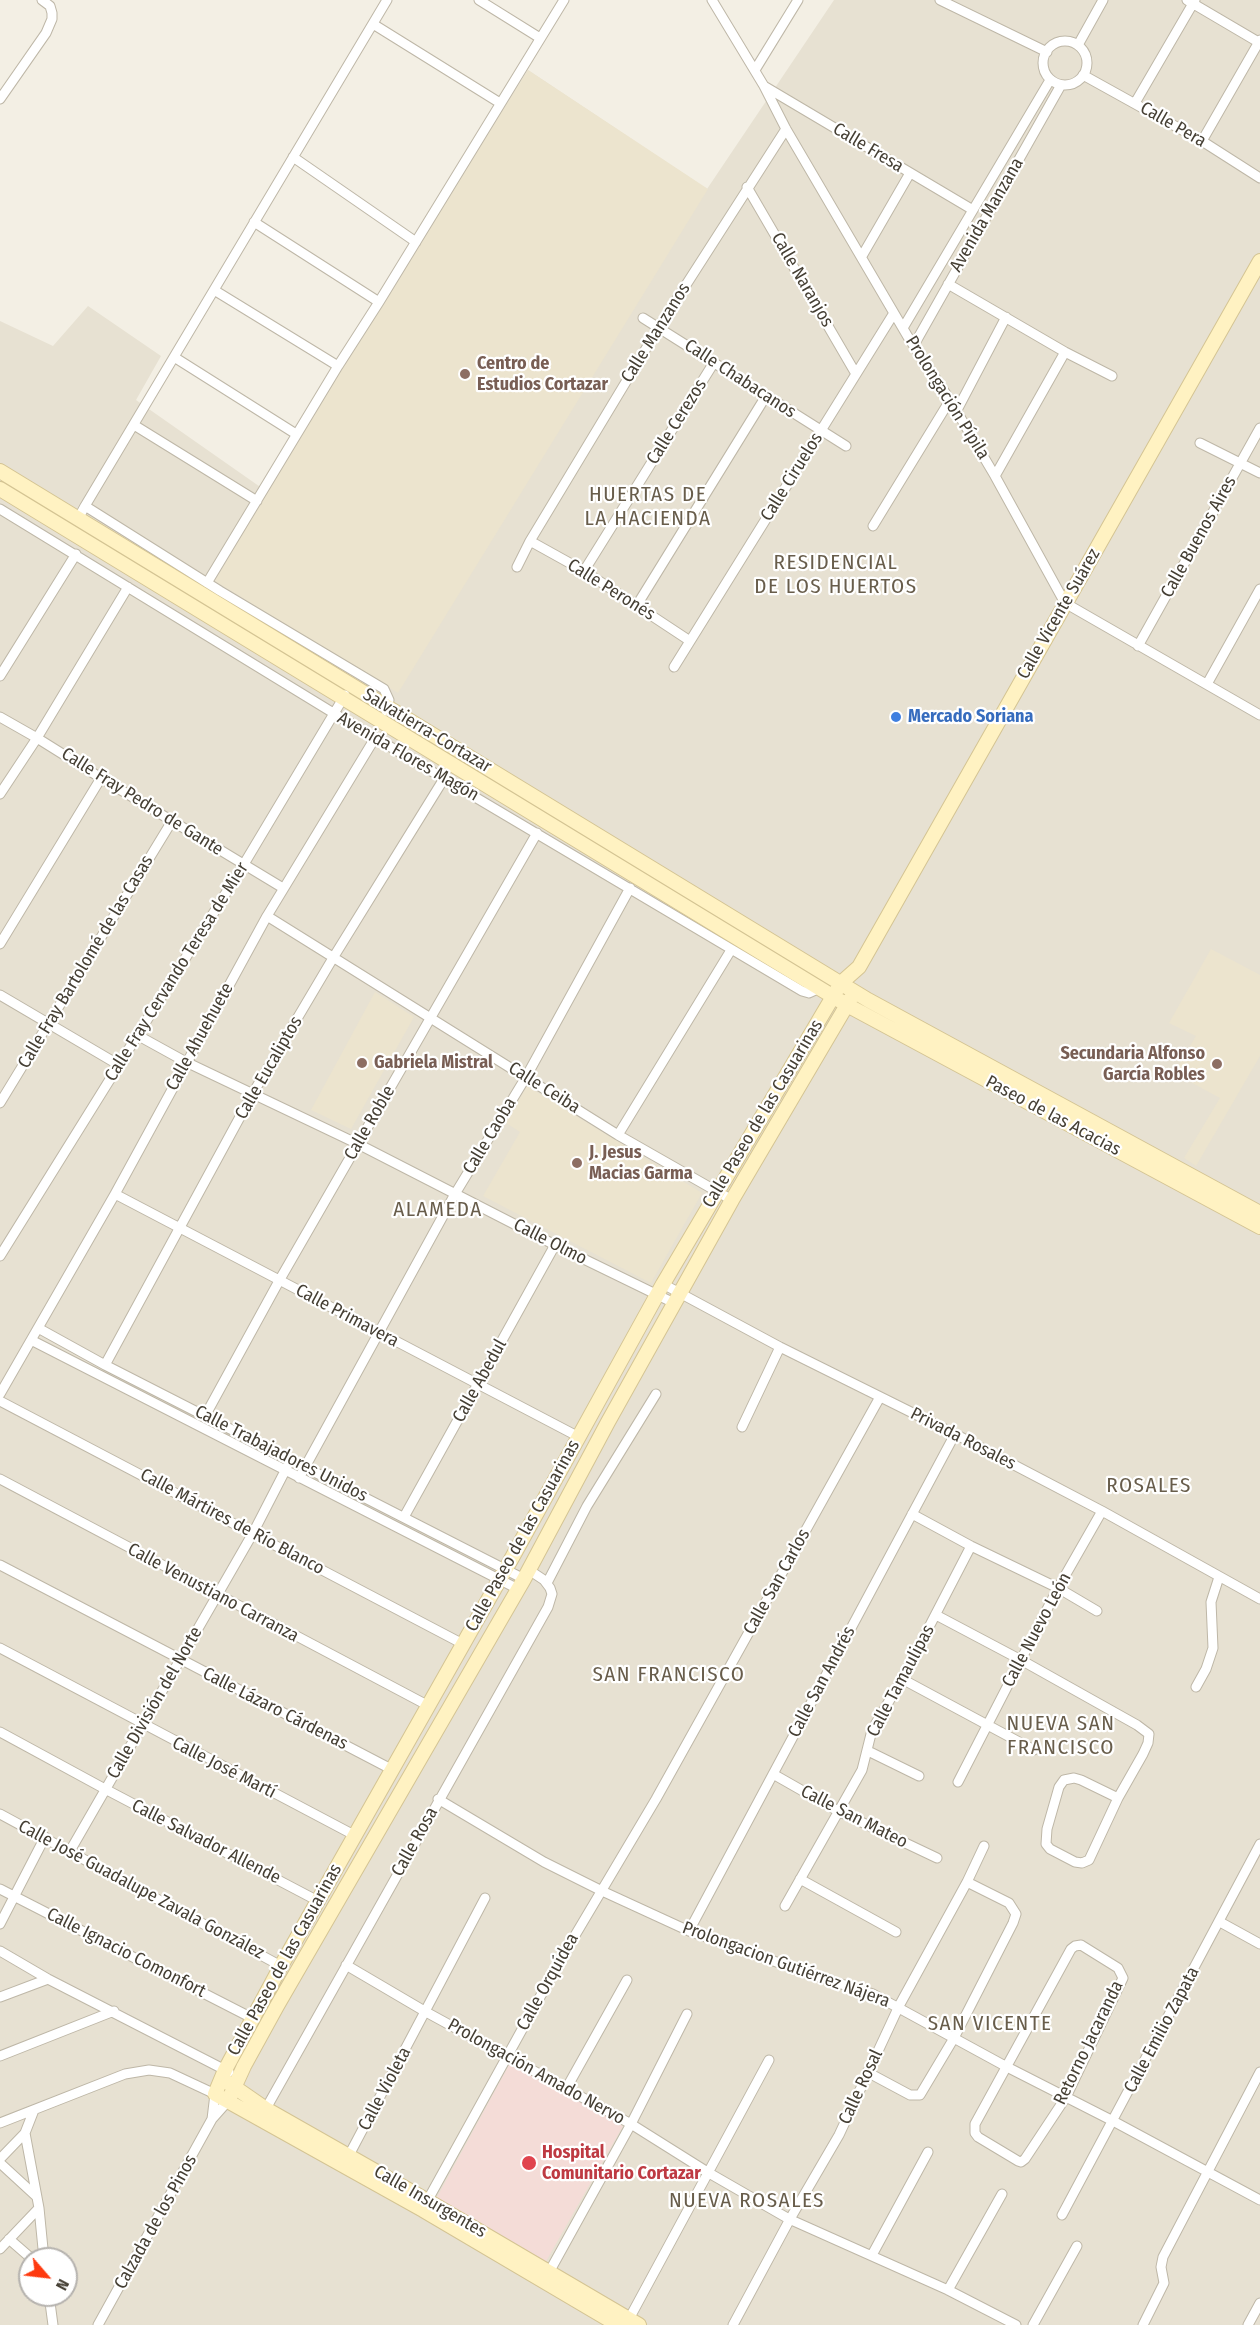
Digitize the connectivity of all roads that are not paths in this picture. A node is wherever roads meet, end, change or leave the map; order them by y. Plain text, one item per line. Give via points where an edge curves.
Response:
1 (387, 0) edge
2 (479, 0) edge
3 (564, 0) edge
4 (712, 0) edge
5 (798, 0) edge
6 (940, 0) edge
7 (1103, 0) edge
8 (1192, 1) edge
9 (46, 3) edge
10 (373, 24) junction
11 (540, 38) junction
12 (1260, 42) edge
13 (1078, 45) junction
14 (1047, 52) junction
15 (755, 70) junction
16 (1083, 75) junction
17 (1050, 80) junction
18 (1061, 85) junction
19 (764, 86) junction
20 (0, 99) edge
21 (500, 103) junction
22 (1136, 103) junction
23 (786, 129) junction
24 (1202, 141) junction
25 (293, 157) junction
26 (910, 173) junction
27 (1260, 178) edge
28 (747, 187) junction
29 (972, 210) junction
30 (255, 222) junction
31 (416, 242) junction
32 (862, 256) junction
33 (1260, 261) edge
34 (948, 284) junction
35 (214, 290) junction
36 (379, 302) junction
37 (894, 313) junction
38 (1006, 317) junction
39 (643, 318) dead end
40 (659, 327) junction
41 (903, 328) junction
42 (914, 345) junction
43 (1065, 352) junction
44 (174, 357) junction
45 (713, 364) junction
46 (338, 366) junction
47 (856, 374) junction
48 (1112, 376) dead end
49 (766, 396) junction
50 (950, 400) junction
51 (956, 412) junction
52 (134, 425) junction
53 (1260, 428) edge
54 (820, 430) junction
55 (296, 434) junction
56 (1200, 443) dead end
57 (846, 446) dead end
58 (1240, 463) junction
59 (0, 471) edge
60 (1260, 473) edge
61 (995, 476) junction
62 (0, 489) edge
63 (257, 501) junction
64 (86, 506) junction
65 (0, 509) edge
66 (78, 519) junction
67 (873, 526) dead end
68 (530, 540) junction
69 (76, 554) junction
70 (517, 567) dead end
71 (584, 571) junction
72 (207, 582) junction
73 (128, 587) junction
74 (1260, 589) edge
75 (218, 596) junction
76 (1065, 603) junction
77 (637, 605) junction
78 (690, 641) junction
79 (1138, 646) junction
80 (674, 668) dead end
81 (0, 676) edge
82 (1207, 684) junction
83 (350, 685) junction
84 (343, 699) junction
85 (373, 700) junction
86 (388, 708) junction
87 (366, 712) junction
88 (335, 714) junction
89 (1260, 715) edge
90 (0, 717) edge
91 (381, 721) junction
92 (357, 727) junction
93 (37, 738) junction
94 (375, 738) junction
95 (445, 777) junction
96 (101, 778) junction
97 (0, 794) edge
98 (172, 821) junction
99 (537, 833) junction
100 (244, 864) junction
101 (283, 888) junction
102 (630, 888) junction
103 (267, 916) junction
104 (0, 944) edge
105 (731, 950) junction
106 (333, 958) junction
107 (859, 967) junction
108 (841, 983) junction
109 (820, 988) junction
110 (854, 991) junction
111 (0, 995) edge
112 (833, 997) junction
113 (847, 1005) junction
114 (430, 1017) junction
115 (48, 1024) junction
116 (137, 1035) junction
117 (186, 1062) junction
118 (119, 1065) junction
119 (526, 1077) junction
120 (253, 1093) junction
121 (0, 1102) edge
122 (618, 1135) junction
123 (358, 1144) junction
124 (717, 1192) junction
125 (115, 1194) junction
126 (455, 1194) junction
127 (732, 1200) junction
128 (1260, 1213) edge
129 (1260, 1227) edge
130 (179, 1229) junction
131 (555, 1245) junction
132 (0, 1256) edge
133 (279, 1281) junction
134 (660, 1290) junction
135 (677, 1298) junction
136 (38, 1328) junction
137 (379, 1333) junction
138 (31, 1340) junction
139 (780, 1347) junction
140 (105, 1365) junction
141 (478, 1385) junction
142 (0, 1394) edge
143 (656, 1394) dead end
144 (880, 1397) junction
145 (0, 1401) edge
146 (205, 1416) junction
147 (742, 1427) dead end
148 (955, 1434) junction
149 (579, 1437) junction
150 (291, 1459) junction
151 (305, 1467) junction
152 (285, 1471) junction
153 (299, 1478) junction
154 (0, 1479) edge
155 (1102, 1511) junction
156 (912, 1514) junction
157 (404, 1517) junction
158 (253, 1533) junction
159 (971, 1546) junction
160 (0, 1566) edge
161 (502, 1574) junction
162 (1219, 1577) junction
163 (533, 1580) junction
164 (1058, 1587) junction
165 (217, 1596) junction
166 (1260, 1599) edge
167 (1097, 1611) dead end
168 (936, 1615) junction
169 (463, 1644) junction
170 (0, 1648) edge
171 (1021, 1660) junction
172 (181, 1661) junction
173 (902, 1679) junction
174 (1196, 1687) dead end
175 (427, 1705) junction
176 (143, 1725) junction
177 (987, 1727) junction
178 (0, 1732) edge
179 (1034, 1750) dead end
180 (868, 1751) junction
181 (390, 1769) junction
182 (772, 1774) junction
183 (919, 1776) dead end
184 (958, 1782) dead end
185 (105, 1790) junction
186 (1118, 1798) junction
187 (438, 1799) junction
188 (838, 1811) junction
189 (0, 1814) edge
190 (354, 1835) junction
191 (45, 1837) junction
192 (1260, 1844) edge
193 (984, 1846) dead end
194 (70, 1851) junction
195 (937, 1858) dead end
196 (800, 1879) junction
197 (967, 1882) junction
198 (0, 1888) edge
199 (602, 1892) junction
200 (15, 1896) junction
201 (485, 1898) dead end
202 (318, 1901) junction
203 (785, 1906) dead end
204 (1220, 1922) junction
205 (0, 1924) edge
206 (689, 1931) junction
207 (896, 1932) dead end
208 (1260, 1944) edge
209 (0, 1951) edge
210 (346, 1965) junction
211 (281, 1966) junction
212 (48, 1979) junction
213 (627, 1980) dead end
214 (0, 1997) edge
215 (898, 2006) junction
216 (114, 2011) junction
217 (426, 2012) junction
218 (687, 2014) dead end
219 (252, 2018) junction
220 (954, 2038) junction
221 (508, 2055) junction
222 (0, 2056) edge
223 (769, 2060) dead end
224 (1007, 2067) junction
225 (867, 2072) junction
226 (1260, 2072) edge
227 (224, 2074) junction
228 (236, 2082) junction
229 (567, 2089) junction
230 (1066, 2097) junction
231 (221, 2098) junction
232 (34, 2110) junction
233 (263, 2114) junction
234 (212, 2119) junction
235 (1113, 2121) junction
236 (0, 2123) edge
237 (631, 2124) junction
238 (25, 2133) junction
239 (928, 2152) dead end
240 (0, 2159) edge
241 (346, 2161) junction
242 (0, 2163) edge
243 (1206, 2172) junction
244 (709, 2173) junction
245 (1002, 2194) dead end
246 (37, 2197) junction
247 (1260, 2200) edge
248 (425, 2206) junction
249 (39, 2208) junction
250 (1062, 2216) dead end
251 (790, 2219) junction
252 (9, 2240) junction
253 (1077, 2246) dead end
254 (18, 2247) edge
255 (43, 2247) edge
256 (0, 2249) edge
257 (872, 2255) junction
258 (547, 2276) junction
259 (948, 2290) junction
260 (1260, 2303) edge
261 (51, 2307) edge
262 (629, 2323) edge
263 (53, 2325) edge
264 (98, 2325) edge
265 (733, 2325) edge
266 (1016, 2325) edge
267 (1033, 2325) edge
268 (1143, 2325) edge
269 (1248, 2325) edge

1 - 10 street
2 - 11 street
3 - 11 street
4 - 15 street, Prolongación Pípila
5 - 15 street
6 - 14 street
7 - 13 street
8 - 12 street
8 - 22 street
9 - 20 street via 52,19 46,33
10 - 21 street
10 - 25 street
11 - 21 street
12 - 24 street
13 - 14 street via 1057,43
13 - 16 street via 1086,59
14 - 17 street via 1044,67
15 - 19 street, Prolongación Pípila
16 - 18 street via 1074,83
16 - 22 street, Calle Pera
17 - 18 street
17 - 29 street, Avenida Manzana
18 - 34 street, Avenida Manzana
19 - 23 street, Prolongación Pípila
19 - 26 street, Calle Fresa
21 - 31 street
22 - 24 street, Calle Pera
23 - 28 street, Calle Manzanos
23 - 32 street, Prolongación Pípila
24 - 27 street, Calle Pera
25 - 30 street
25 - 31 street
26 - 29 street, Calle Fresa
26 - 32 street
28 - 40 street, Calle Manzanos
28 - 47 street, Calle Naranjos
29 - 41 street, Avenida Manzana
30 - 35 street
30 - 36 street
31 - 36 street
32 - 37 street, Prolongación Pípila
33 - 76 main road, Calle Vicente Suárez
34 - 38 street
34 - 42 street, Avenida Manzana
35 - 44 street
35 - 46 street
36 - 46 street
37 - 41 street, Prolongación Pípila
37 - 47 street, Calle Ciruelos
38 - 43 street
38 - 51 street
39 - 40 street, Calle Chabacanos
40 - 45 street, Calle Chabacanos
40 - 68 street, Calle Manzanos
41 - 42 street, Prolongación Pípila
42 - 50 street, Prolongación Pípila
43 - 48 street
43 - 61 street
44 - 52 street
44 - 55 street
45 - 49 street, Calle Chabacanos
45 - 71 street, Calle Cerezos
46 - 55 street
47 - 54 street, Calle Ciruelos
49 - 54 street, Calle Chabacanos
49 - 77 street
50 - 51 street, Prolongación Pípila
50 - 67 street
51 - 61 street, Prolongación Pípila
52 - 63 street
52 - 64 street
53 - 58 street, Calle Buenos Aires
54 - 57 street, Calle Chabacanos
54 - 78 street, Calle Ciruelos
55 - 63 street
56 - 58 street
58 - 60 street
58 - 79 street, Calle Buenos Aires
59 - 66 main road, Salvatierra-Cortazar
61 - 76 street, Prolongación Pípila
62 - 84 main road, Salvatierra-Cortazar
63 - 72 street
64 - 66 street
64 - 72 street
65 - 69 street, Avenida Flores Magón
66 - 75 main road, Salvatierra-Cortazar
68 - 70 street, Calle Manzanos
68 - 71 street, Calle Peronés
69 - 73 street, Avenida Flores Magón
69 - 81 street
71 - 77 street, Calle Peronés
72 - 75 street
73 - 88 street, Avenida Flores Magón
73 - 93 street
74 - 82 street
75 - 83 main road, Salvatierra-Cortazar
75 - 86 street via 379,686 387,694
76 - 79 street
76 - 107 main road, Calle Vicente Suárez
77 - 78 street, Calle Peronés
78 - 80 street, Calle Ciruelos
79 - 82 street
82 - 89 street
83 - 84 street, Calle Fray Cervando Teresa de Mier
83 - 85 main road, Salvatierra-Cortazar
84 - 87 main road, Salvatierra-Cortazar
84 - 88 street, Calle Fray Cervando Teresa de Mier
85 - 86 main road, Salvatierra-Cortazar
85 - 87 street
86 - 91 street
86 - 108 main road, Salvatierra-Cortazar
87 - 91 main road, Salvatierra-Cortazar
87 - 92 street
88 - 92 street, Avenida Flores Magón
88 - 100 street, Calle Fray Cervando Teresa de Mier
90 - 93 street, Calle Fray Pedro de Gante
91 - 109 main road, Salvatierra-Cortazar
92 - 94 street, Avenida Flores Magón
93 - 96 street, Calle Fray Pedro de Gante
93 - 97 street
94 - 95 street, Avenida Flores Magón
94 - 101 street, Calle Ahuehuete
95 - 99 street, Avenida Flores Magón
95 - 106 street, Calle Eucaliptos
96 - 98 street, Calle Fray Pedro de Gante
96 - 104 street
98 - 100 street, Calle Fray Pedro de Gante
98 - 115 street, Calle Fray Bartolomé de las Casas
99 - 102 street, Avenida Flores Magón
99 - 114 street, Calle Roble
100 - 101 street, Calle Fray Pedro de Gante
100 - 116 street, Calle Fray Cervando Teresa de Mier
101 - 103 street, Calle Ahuehuete
102 - 105 street, Avenida Flores Magón
102 - 119 street, Calle Caoba
103 - 106 street, Calle Ceiba
103 - 117 street, Calle Ahuehuete
105 - 109 street, Avenida Flores Magón via 802,992
105 - 122 street
106 - 114 street, Calle Ceiba
106 - 120 street, Calle Eucaliptos
107 - 108 main road, Calle Vicente Suárez
107 - 110 main road, Calle Vicente Suárez
108 - 110 main road, Salvatierra-Cortazar
108 - 112 main road, Calle Paseo de las Casuarinas
109 - 112 main road, Salvatierra-Cortazar
110 - 113 main road, Calle Paseo de las Casuarinas
110 - 128 main road, Paseo de las Acacias
111 - 115 street
112 - 113 main road, Salvatierra-Cortazar
112 - 124 main road, Calle Paseo de las Casuarinas
113 - 127 main road, Calle Paseo de las Casuarinas
113 - 129 main road, Paseo de las Acacias
114 - 119 street, Calle Ceiba
114 - 123 street, Calle Roble
115 - 118 street
115 - 121 street, Calle Fray Bartolomé de las Casas
116 - 117 street, Calle Olmo
116 - 118 street, Calle Fray Cervando Teresa de Mier
117 - 120 street, Calle Olmo
117 - 125 street, Calle Ahuehuete
118 - 132 street, Calle Fray Cervando Teresa de Mier
119 - 122 street, Calle Ceiba
119 - 126 street, Calle Caoba
120 - 123 street, Calle Olmo
120 - 130 street, Calle Eucaliptos
122 - 124 street, Calle Ceiba
123 - 126 street, Calle Olmo
123 - 133 street, Calle Roble
124 - 127 street, Calle Ceiba
124 - 134 main road, Calle Paseo de las Casuarinas
125 - 130 street, Calle Primavera
125 - 136 street, Calle Ahuehuete
126 - 131 street, Calle Olmo
126 - 137 street, Calle Caoba
127 - 135 main road, Calle Paseo de las Casuarinas
130 - 133 street, Calle Primavera
130 - 140 street, Calle Eucaliptos
131 - 134 street, Calle Olmo
131 - 141 street, Calle Abedul
133 - 137 street, Calle Primavera
133 - 146 street, Calle Roble
134 - 135 street, Calle Olmo
134 - 149 main road, Calle Paseo de las Casuarinas
135 - 139 street, Privada Rosales
135 - 163 main road, Calle Paseo de las Casuarinas
136 - 138 street, Calle Ahuehuete
136 - 140 street, Calle Trabajadores Unidos
137 - 141 street, Calle Primavera
137 - 151 street, Calle Caoba
138 - 142 street, Calle Ahuehuete
138 - 152 street, Calle Trabajadores Unidos
139 - 144 street, Privada Rosales
139 - 147 street
140 - 146 street, Calle Trabajadores Unidos
141 - 149 street, Calle Primavera
141 - 157 street, Calle Abedul
143 - 163 street via 587,1506
144 - 148 street, Privada Rosales
144 - 199 street, Calle San Carlos
145 - 158 street, Calle Mártires de Río Blanco
146 - 150 street, Calle Trabajadores Unidos
148 - 155 street, Privada Rosales
148 - 156 street, Calle San Andrés
149 - 161 main road, Calle Paseo de las Casuarinas
150 - 151 street, Calle Trabajadores Unidos
150 - 152 street, Calle División del Norte
151 - 153 street, Calle Caoba
151 - 157 street, Calle Trabajadores Unidos
152 - 153 street, Calle Trabajadores Unidos
152 - 158 street, Calle División del Norte
153 - 161 street, Calle Trabajadores Unidos
154 - 165 street, Calle Venustiano Carranza
155 - 162 street, Privada Rosales
155 - 164 street, Calle Nuevo León
156 - 159 street
156 - 182 street, Calle San Andrés
157 - 161 street, Calle Trabajadores Unidos
158 - 165 street, Calle División del Norte
158 - 169 street, Calle Mártires de Río Blanco
159 - 164 street
159 - 168 street, Calle Tamaulipas
160 - 172 street, Calle Lázaro Cárdenas
161 - 163 street, Calle Trabajadores Unidos
161 - 169 main road, Calle Paseo de las Casuarinas
162 - 166 street, Privada Rosales
162 - 174 street via 1210,1602 1213,1648
163 - 187 street, Calle Rosa via 552,1594 548,1607
163 - 228 main road, Calle Paseo de las Casuarinas via 277,2006
164 - 167 street
164 - 171 street, Calle Nuevo León
165 - 172 street, Calle División del Norte
165 - 175 street, Calle Venustiano Carranza
168 - 171 street
168 - 173 street, Calle Tamaulipas
169 - 175 main road, Calle Paseo de las Casuarinas
170 - 176 street, Calle José Martí
171 - 177 street, Calle Nuevo León
171 - 186 street via 1146,1731 1148,1743
172 - 176 street, Calle División del Norte
172 - 181 street, Calle Lázaro Cárdenas
173 - 177 street
173 - 180 street, Calle Tamaulipas via 872,1730
175 - 181 main road, Calle Paseo de las Casuarinas
176 - 185 street, Calle División del Norte
176 - 190 street, Calle José Martí
177 - 179 street
177 - 184 street, Calle Nuevo León
178 - 185 street, Calle Salvador Allende
180 - 183 street
180 - 188 street, Calle Tamaulipas via 862,1770
181 - 190 main road, Calle Paseo de las Casuarinas
182 - 188 street, Calle San Mateo
182 - 206 street, Calle San Andrés
185 - 194 street, Calle División del Norte
185 - 202 street, Calle Salvador Allende
186 - 186 street via 1089,1860 1075,1862 1046,1844 1047,1829 1064,1780 1081,1780
187 - 199 street, Prolongacion Gutiérrez Nájera via 523,1851
187 - 210 street, Calle Rosa
188 - 195 street, Calle San Mateo
188 - 196 street, Calle Tamaulipas
189 - 191 street, Calle José Guadalupe Zavala González
190 - 202 main road, Calle Paseo de las Casuarinas
191 - 194 street, Calle José Guadalupe Zavala González
191 - 200 street
192 - 204 street, Calle Emilio Zapata
193 - 197 street, Calle Rosal
194 - 211 street, Calle José Guadalupe Zavala González
196 - 203 street, Calle Tamaulipas
196 - 207 street
197 - 215 street, Calle Rosal
197 - 220 street via 1009,1903 1016,1914
198 - 200 street, Calle Ignacio Comonfort
199 - 206 street, Prolongacion Gutiérrez Nájera
199 - 221 street, Calle Orquídea
200 - 205 street
200 - 219 street, Calle Ignacio Comonfort
201 - 217 street, Calle Violeta
202 - 211 main road, Calle Paseo de las Casuarinas
204 - 208 street
204 - 235 street, Calle Emilio Zapata
206 - 215 street, Prolongacion Gutiérrez Nájera via 859,1988
209 - 212 street
210 - 217 street, Prolongación Amado Nervo
210 - 233 street, Calle Rosa
211 - 219 main road, Calle Paseo de las Casuarinas
212 - 214 street
212 - 216 street
213 - 229 street
215 - 220 street, Prolongacion Gutiérrez Nájera
215 - 225 street, Calle Rosal
216 - 222 street
216 - 227 street
217 - 221 street, Prolongación Amado Nervo
217 - 241 street, Calle Violeta
218 - 237 street
219 - 227 main road, Calle Paseo de las Casuarinas
220 - 224 street, Prolongacion Gutiérrez Nájera
220 - 225 street via 920,2095 910,2095
221 - 229 street, Prolongación Amado Nervo
221 - 248 street, Calle Orquídea
223 - 244 street
224 - 230 street, Prolongacion Gutiérrez Nájera
224 - 230 street, Retorno Jacaranda via 974,2128 982,2141 1018,2161 1025,2159
224 - 230 street, Retorno Jacaranda via 1071,1949 1081,1945 1118,1968 1124,1978
225 - 251 street, Calle Rosal via 839,2135
226 - 243 street
227 - 228 main road, Calle Insurgentes
227 - 231 main road, Calle Paseo de las Casuarinas
228 - 231 main road, Calle Paseo de las Casuarinas
228 - 233 main road, Calle Insurgentes
229 - 237 street, Prolongación Amado Nervo
230 - 235 street, Prolongacion Gutiérrez Nájera
231 - 232 street via 170,2073 149,2070 125,2074
231 - 233 main road, Calle Insurgentes
231 - 234 street, Calzada de los Pinos
231 - 234 street, Calzada de los Pinos
232 - 236 street
232 - 238 street
233 - 241 main road, Calle Insurgentes
234 - 264 street, Calzada de los Pinos
235 - 243 street, Prolongacion Gutiérrez Nájera
235 - 250 street, Calle Emilio Zapata
237 - 244 street, Prolongación Amado Nervo
237 - 258 street
238 - 240 street
238 - 246 street
239 - 257 street
241 - 248 main road, Calle Insurgentes
242 - 246 street
243 - 247 street, Prolongacion Gutiérrez Nájera
243 - 268 street via 1163,2257 1164,2283
244 - 251 street, Prolongación Amado Nervo
244 - 262 street
245 - 259 street
246 - 249 street
248 - 258 main road, Calle Insurgentes
249 - 252 street
249 - 255 street
251 - 257 street, Prolongación Amado Nervo
251 - 265 street, Calle Rosal
252 - 254 street
252 - 256 street
253 - 267 street
257 - 259 street, Prolongación Amado Nervo
258 - 262 main road, Calle Insurgentes
259 - 266 street, Prolongación Amado Nervo
260 - 269 street
261 - 263 street

